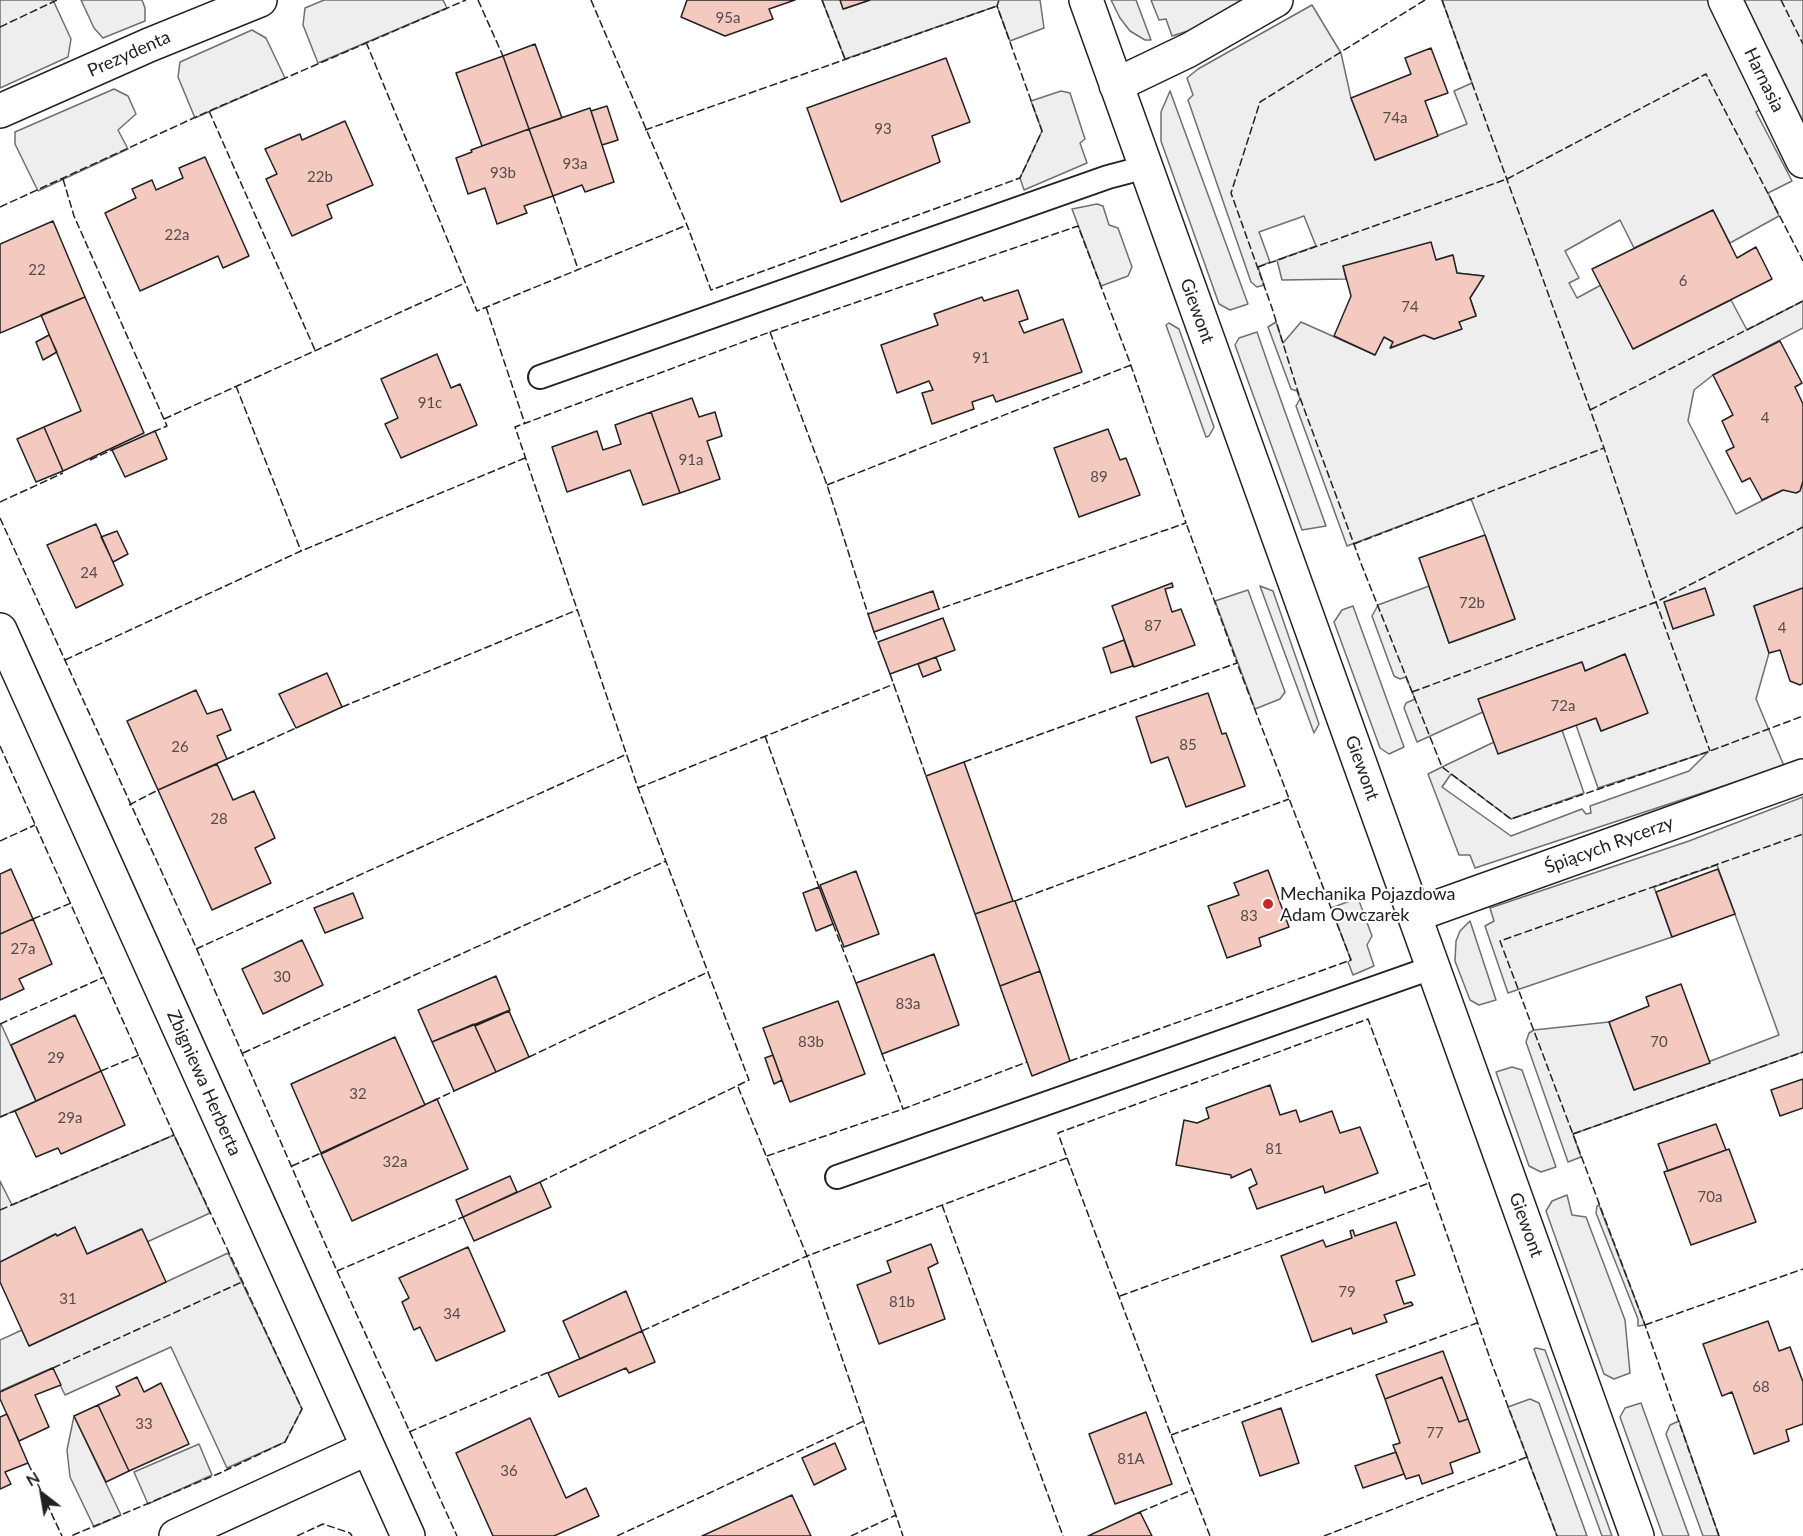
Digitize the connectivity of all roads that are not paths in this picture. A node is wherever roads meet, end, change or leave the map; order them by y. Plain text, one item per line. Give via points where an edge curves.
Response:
1 (260, 0) edge
2 (1086, 0) edge
3 (1276, 0) edge
4 (1725, 0) edge
5 (1116, 85) junction
6 (0, 111) edge
7 (1803, 161) edge
8 (1146, 167) junction
9 (540, 377) dead end
10 (0, 630) edge
11 (1803, 776) edge
12 (1415, 915) junction
13 (1434, 968) junction
14 (837, 1177) dead end
15 (368, 1448) junction
16 (176, 1536) edge
17 (408, 1536) edge
18 (1637, 1536) edge

1 - 6 street, Prezydenta
2 - 5 street, Giewont
3 - 5 street via 1189,50
4 - 7 street, Harnasia
5 - 8 street, Giewont
8 - 9 lane
8 - 12 street, Giewont
10 - 15 street, Zbigniewa Herberta
11 - 12 street, Śpiących Rycerzy
12 - 13 street, Giewont
13 - 14 lane
13 - 18 street, Giewont
15 - 16 street
15 - 17 street, Zbigniewa Herberta

